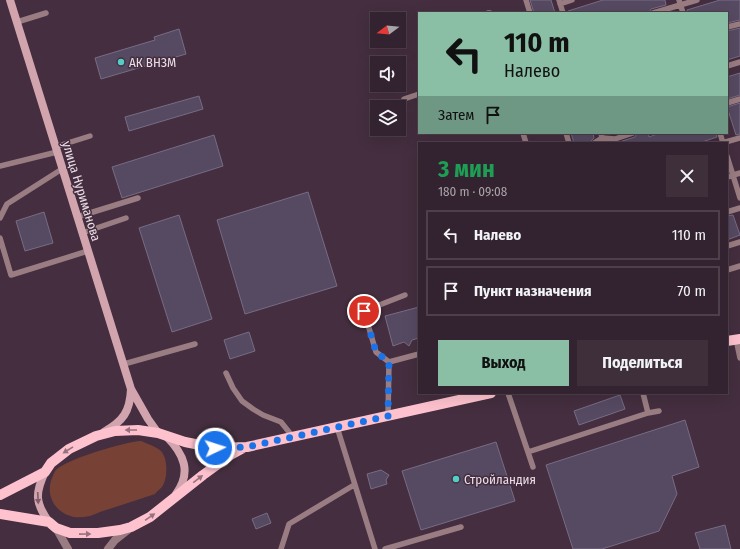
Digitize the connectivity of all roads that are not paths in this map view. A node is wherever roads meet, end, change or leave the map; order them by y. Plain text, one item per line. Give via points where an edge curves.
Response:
1 (10, 0) edge
2 (526, 0) edge
3 (572, 0) edge
4 (697, 0) edge
5 (560, 2) edge
6 (680, 2) edge
7 (530, 12) edge
8 (563, 12) edge
9 (655, 12) edge
10 (683, 12) edge
11 (46, 13) dead end
12 (17, 22) junction
13 (740, 24) edge
14 (728, 28) edge
15 (740, 62) edge
16 (728, 66) edge
17 (418, 94) edge
18 (404, 99) dead end
19 (740, 99) edge
20 (728, 103) edge
21 (630, 134) edge
22 (90, 136) dead end
23 (601, 136) edge
24 (740, 138) edge
25 (726, 142) edge
26 (56, 149) junction
27 (728, 163) edge
28 (0, 166) edge
29 (62, 169) junction
30 (740, 173) edge
31 (730, 176) edge
32 (138, 198) dead end
33 (740, 198) edge
34 (740, 208) edge
35 (728, 212) edge
36 (77, 217) junction
37 (0, 218) edge
38 (126, 218) dead end
39 (82, 233) junction
40 (0, 238) edge
41 (740, 242) edge
42 (728, 246) edge
43 (88, 251) junction
44 (740, 266) edge
45 (728, 270) edge
46 (405, 295) dead end
47 (734, 340) edge
48 (195, 344) dead end
49 (418, 354) edge
50 (740, 358) edge
51 (389, 362) junction
52 (124, 364) junction
53 (226, 373) dead end
54 (131, 389) junction
55 (487, 394) edge
56 (508, 394) edge
57 (643, 394) edge
58 (660, 411) dead end
59 (648, 413) junction
60 (388, 416) junction
61 (337, 427) junction
62 (162, 435) junction
63 (96, 436) junction
64 (293, 437) junction
65 (247, 447) junction
66 (528, 452) junction
67 (533, 468) dead end
68 (45, 472) junction
69 (354, 485) junction
70 (0, 495) edge
71 (167, 503) junction
72 (0, 514) edge
73 (52, 525) junction
74 (131, 527) junction
75 (461, 527) dead end
76 (68, 549) edge
77 (108, 549) edge
78 (281, 549) edge
79 (375, 549) edge
80 (385, 549) edge

1 - 12 main road, улица Нуриманова
2 - 7 lane
3 - 5 lane
4 - 6 lane
5 - 8 lane
6 - 9 lane
6 - 10 lane
11 - 12 lane
12 - 26 main road, улица Нуриманова
13 - 14 lane
15 - 16 lane
17 - 18 lane
19 - 20 lane
21 - 23 lane via 615,139
22 - 26 lane
24 - 25 lane
26 - 28 lane
26 - 29 main road, улица Нуриманова
27 - 31 lane
29 - 36 main road, улица Нуриманова
29 - 37 lane via 7,204
30 - 31 lane
31 - 33 lane
32 - 36 lane
34 - 35 lane
36 - 39 main road, улица Нуриманова
38 - 39 lane
39 - 43 main road, улица Нуриманова
40 - 43 lane via 11,275
41 - 42 lane
43 - 52 main road, улица Нуриманова
44 - 45 lane
46 - 51 lane via 364,311 376,352
47 - 50 lane
48 - 52 lane
49 - 51 lane
51 - 60 lane
52 - 54 main road, улица Нуриманова
53 - 64 lane via 242,401 263,415 281,422
54 - 62 main road via 138,403
54 - 63 main road via 131,403 127,413 112,427
55 - 60 main road
56 - 66 lane
57 - 59 lane
58 - 59 lane
59 - 66 lane
60 - 61 main road
61 - 64 main road
61 - 69 lane
62 -> 63 main road via 126,430
62 - 65 main road via 215,448
62 - 71 main road via 179,452 185,469 180,489
63 -> 68 main road via 61,454
64 - 65 main road
71 -> 65 main road via 232,454
66 - 67 lane
68 - 70 main road
68 -> 73 main road via 39,485 38,500 42,512
69 - 78 lane via 289,524
69 - 79 lane
74 -> 71 main road via 150,517
72 - 73 main road
73 -> 74 main road via 63,531 79,534
73 - 76 street
74 - 77 street
75 - 80 lane

